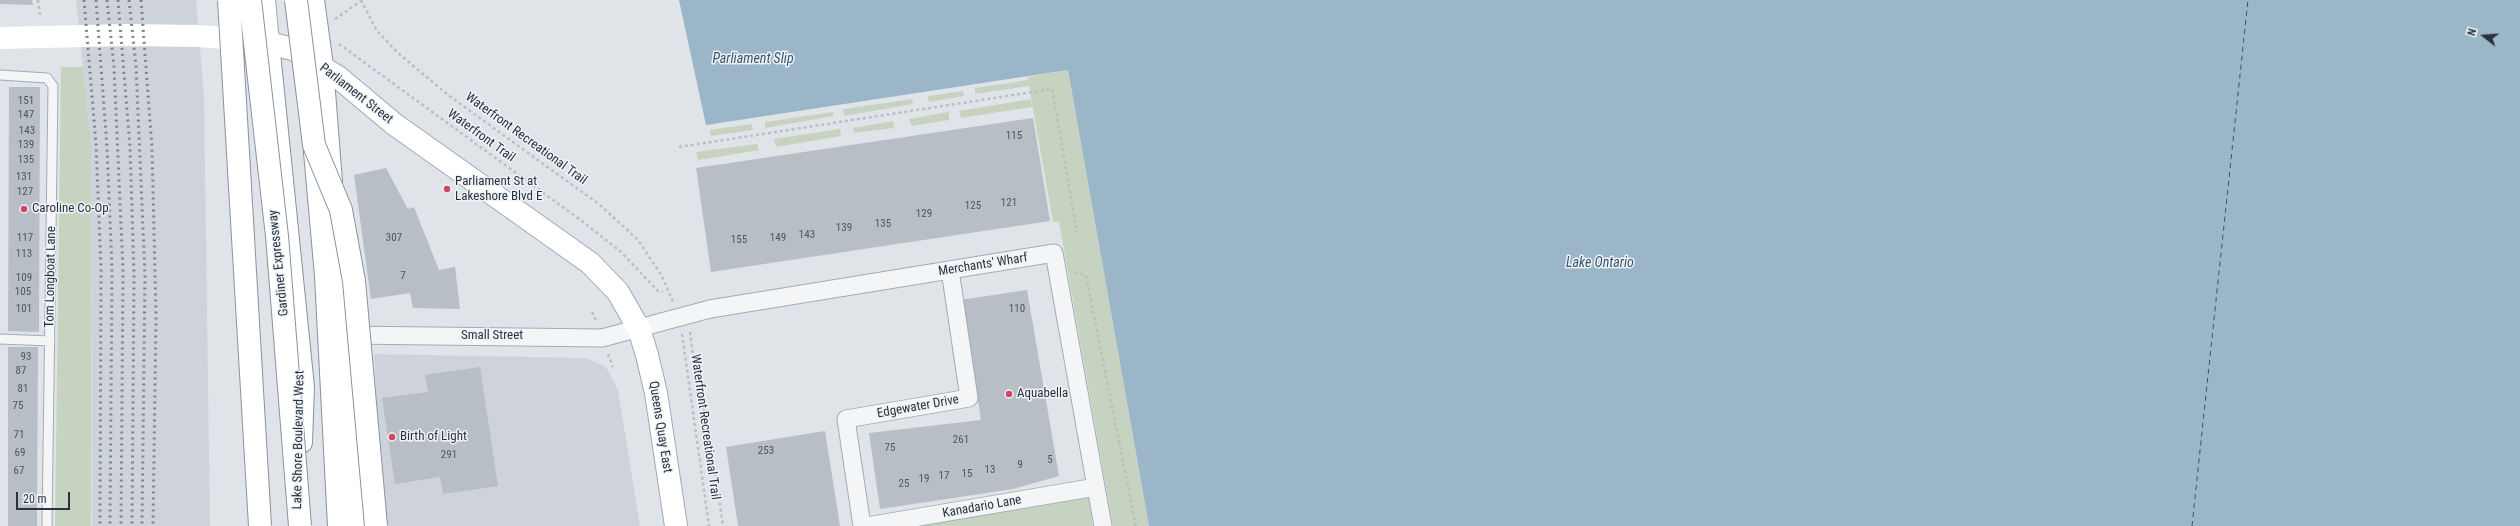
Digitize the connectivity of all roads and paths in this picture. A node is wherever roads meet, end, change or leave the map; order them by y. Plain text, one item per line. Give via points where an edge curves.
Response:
1 (38, 0) edge
2 (229, 0) edge
3 (250, 0) edge
4 (264, 0) edge
5 (296, 0) edge
6 (313, 0) edge
7 (361, 0) edge
8 (40, 16) dead end
9 (329, 24) dead end
10 (0, 38) edge
11 (334, 39) dead end
12 (268, 43) junction
13 (322, 66) junction
14 (0, 75) edge
15 (314, 145) junction
16 (679, 147) dead end
17 (1077, 233) dead end
18 (1057, 268) junction
19 (950, 270) junction
20 (663, 291) dead end
21 (673, 300) dead end
22 (639, 329) junction
23 (690, 329) dead end
24 (682, 331) dead end
25 (345, 335) junction
26 (0, 339) edge
27 (50, 340) junction
28 (1096, 487) junction
29 (47, 526) edge
30 (260, 526) edge
31 (298, 526) edge
32 (339, 526) edge
33 (356, 526) edge
34 (376, 526) edge
35 (676, 526) edge
36 (709, 526) edge
37 (723, 526) edge
38 (862, 526) edge
39 (868, 526) edge
40 (1103, 526) edge
41 (1136, 526) edge

1 - 8 path
2 - 30 main road, bridge
3 - 31 main road, Gardiner Expressway, bridge via 279,260
4 - 12 main road, Lake Shore Boulevard West
5 - 15 main road, bridge
6 - 13 main road
7 - 9 path
7 - 21 path, Waterfront Recreational Trail via 378,30 398,53 448,95 600,205 638,240 662,276
10 - 12 main road, Parliament Street via 198,36
11 - 20 path, Waterfront Trail via 347,52 582,221 620,251 658,291
12 - 13 main road, Parliament Street via 293,49
12 - 31 main road, Lake Shore Boulevard West via 303,387
13 - 22 main road, Parliament Street via 394,124 590,263 618,292
13 - 25 main road
14 - 27 lane, Tom Longboat Lane via 47,78 53,86
15 - 32 main road, bridge via 326,276
15 - 34 main road, bridge via 342,210 354,281
16 - 17 path via 1052,89
18 - 19 street, Merchants' Wharf via 1054,253
18 - 28 street, Merchants' Wharf
18 - 41 path via 1086,275
19 - 22 street, Merchants' Wharf via 710,309
19 - 38 street, Edgewater Drive via 969,398 846,419
22 - 25 street, Small Street via 602,338
22 - 35 main road, Queens Quay East via 656,393
23 - 37 path via 698,396 707,416
24 - 36 path, Waterfront Recreational Trail
25 - 33 main road
26 - 27 lane
27 - 29 lane, Tom Longboat Lane
28 - 39 street, Kanadario Lane
28 - 40 street, Merchants' Wharf

